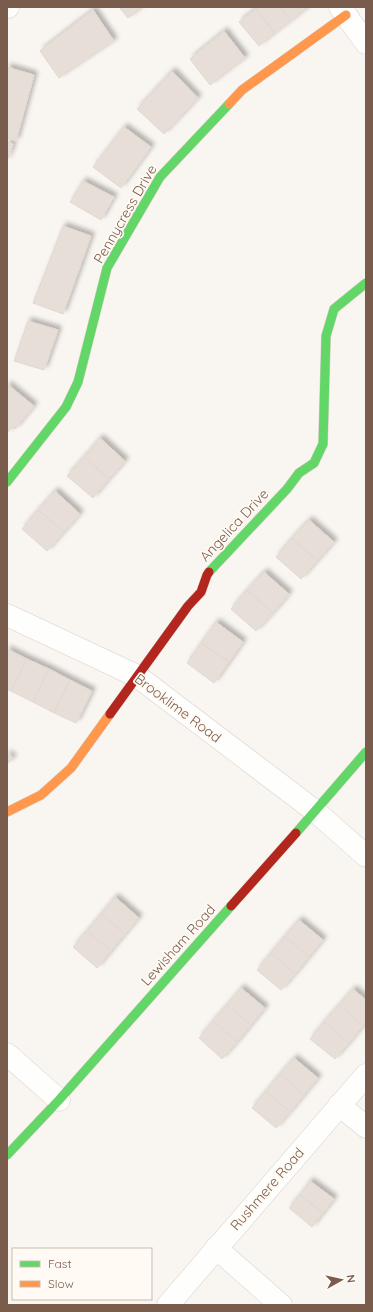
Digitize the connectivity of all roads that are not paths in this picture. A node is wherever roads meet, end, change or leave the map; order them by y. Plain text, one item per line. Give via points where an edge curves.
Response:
1 (343, 11) edge
2 (366, 43) edge
3 (366, 283) edge
4 (7, 482) edge
5 (7, 615) edge
6 (137, 676) junction
7 (366, 752) edge
8 (315, 811) junction
9 (7, 812) edge
10 (366, 856) edge
11 (7, 1054) edge
12 (366, 1075) edge
13 (59, 1100) junction
14 (339, 1106) junction
15 (366, 1127) edge
16 (7, 1155) edge
17 (216, 1248) junction
18 (168, 1305) edge
19 (281, 1305) edge

1 - 2 street
1 - 4 street, Pennycress Drive via 242,90 160,177 107,268 78,382 66,407
3 - 6 street, Angelica Drive via 334,309 326,336 323,444 314,463 299,473 287,490 207,575 201,592
5 - 6 street, Brooklime Road
6 - 8 street, Brooklime Road
6 - 9 street, Angelica Drive via 71,768 41,795
7 - 8 street, Lewisham Road
8 - 10 street, Brooklime Road
8 - 13 street, Lewisham Road
11 - 13 street
12 - 14 street, Rushmere Road
13 - 16 street, Lewisham Road
14 - 15 street
14 - 17 street, Rushmere Road
17 - 18 street, Rushmere Road
17 - 19 street

